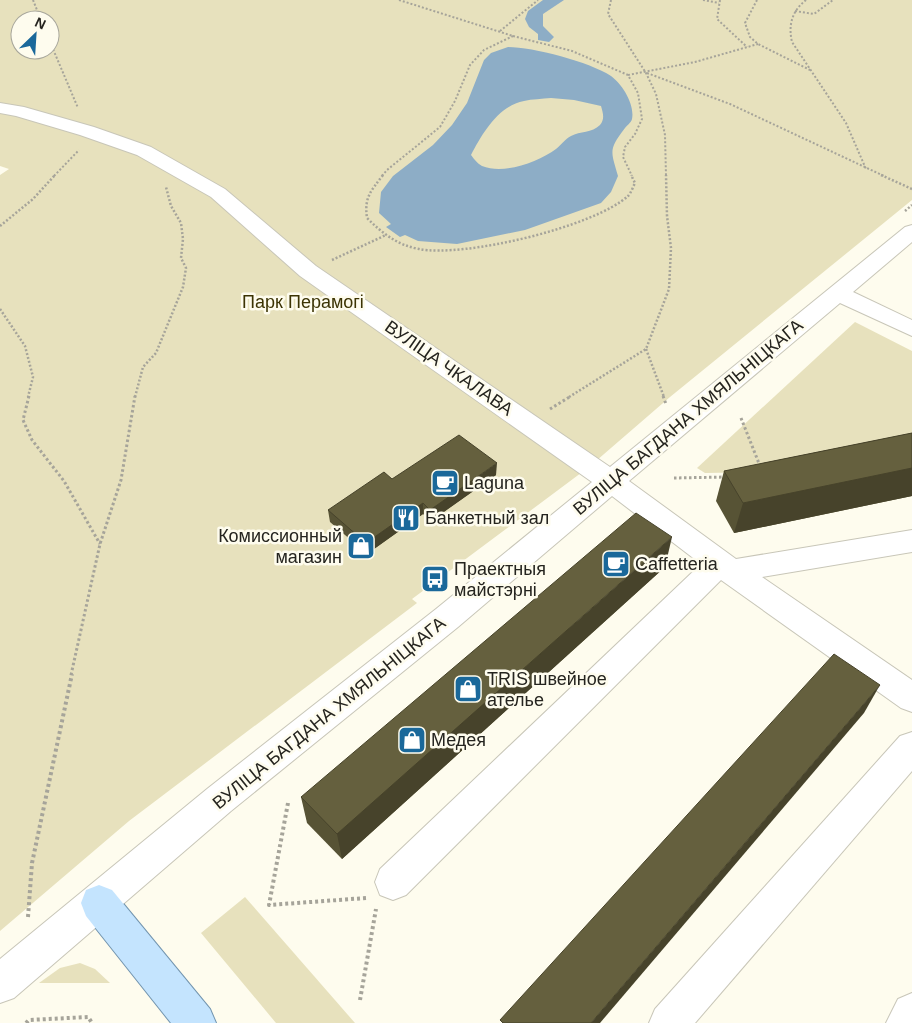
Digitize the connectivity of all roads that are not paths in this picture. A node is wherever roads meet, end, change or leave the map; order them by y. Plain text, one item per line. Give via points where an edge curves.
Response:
1 (0, 108) edge
2 (912, 232) edge
3 (837, 293) junction
4 (912, 329) edge
5 (610, 481) junction
6 (912, 540) edge
7 (726, 567) junction
8 (912, 698) edge
9 (912, 747) edge
10 (379, 895) road end
11 (98, 903) junction
12 (0, 984) edge
13 (912, 1013) edge
14 (196, 1023) edge
15 (669, 1023) edge
16 (906, 1023) edge

1 - 5 street, ВУЛІЦА ЧКАЛАВА via 87,131 144,151 218,193 308,270
2 - 3 street, ВУЛІЦА БАГДАНА ХМЯЛЬНІЦКАГА
3 - 4 street
3 - 5 street, ВУЛІЦА БАГДАНА ХМЯЛЬНІЦКАГА
5 - 7 street, ВУЛІЦА ЧКАЛАВА
5 - 11 street, ВУЛІЦА БАГДАНА ХМЯЛЬНІЦКАГА via 219,800
6 - 7 street
7 - 8 street, ВУЛІЦА ЧКАЛАВА
7 - 10 street
9 - 15 street
11 - 12 street, ВУЛІЦА БАГДАНА ХМЯЛЬНІЦКАГА
11 - 14 main road
13 - 16 street

